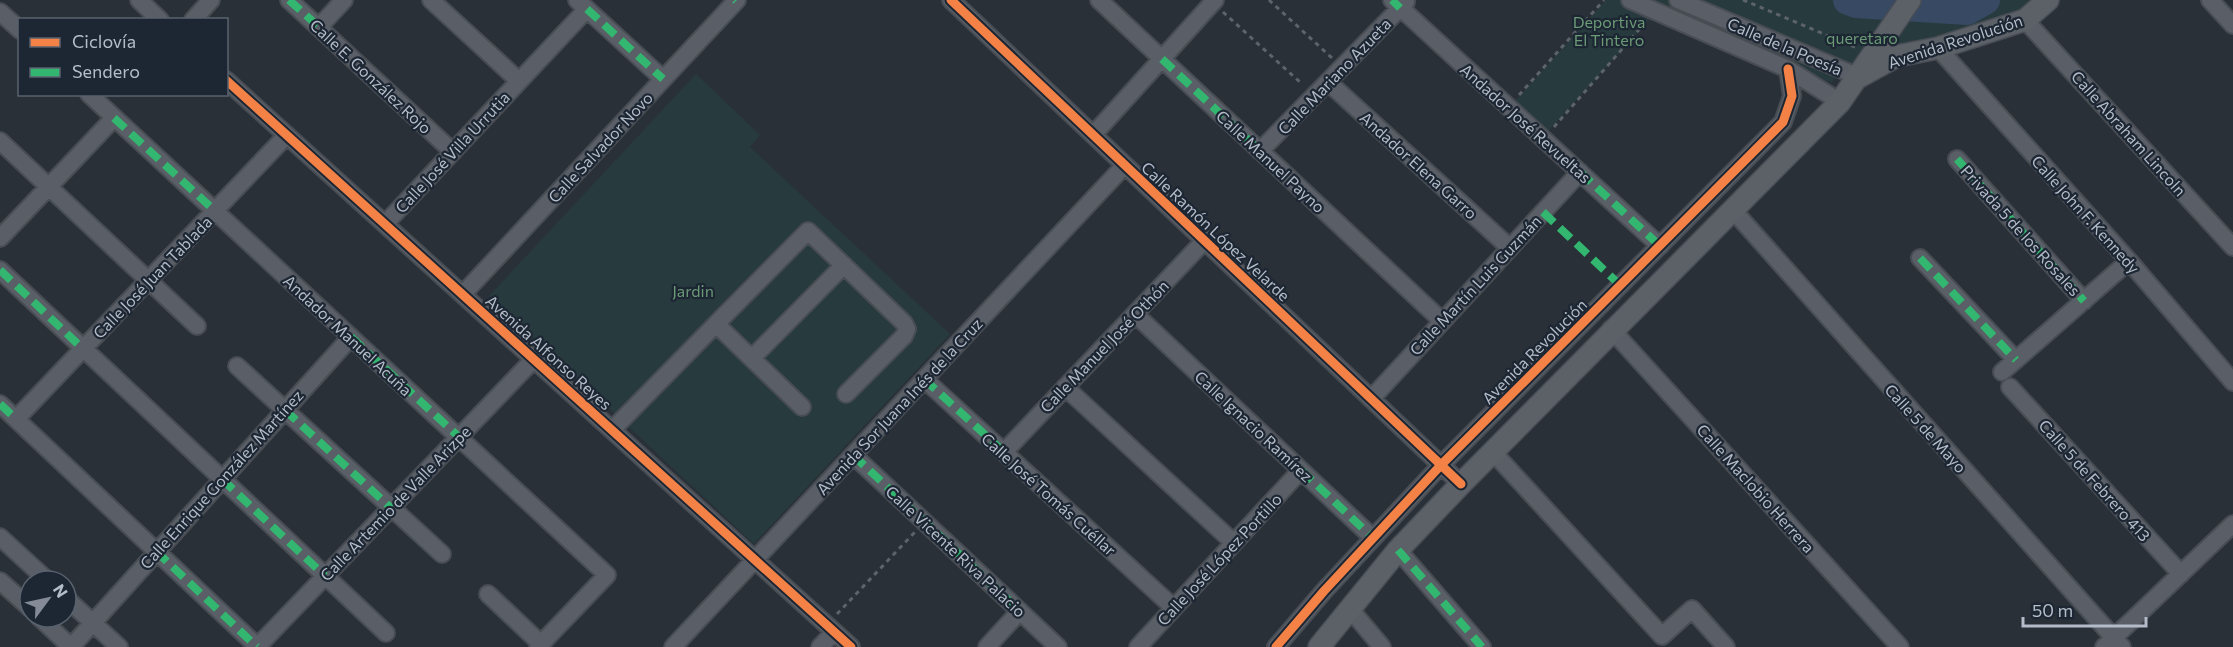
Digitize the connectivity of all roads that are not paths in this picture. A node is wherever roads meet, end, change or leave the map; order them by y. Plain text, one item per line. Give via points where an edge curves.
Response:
1 (139, 0) edge
2 (211, 0) edge
3 (290, 0) edge
4 (344, 0) edge
5 (431, 0) edge
6 (736, 0) edge
7 (951, 0) edge
8 (1099, 0) edge
9 (1630, 0) edge
10 (1677, 0) edge
11 (1910, 0) edge
12 (2048, 0) edge
13 (2210, 0) edge
14 (1214, 1) edge
15 (1400, 3) edge
16 (582, 5) edge
17 (0, 12) edge
18 (158, 18) edge
19 (195, 18) edge
20 (2025, 20) junction
21 (2233, 25) edge
22 (319, 27) junction
23 (18, 28) edge
24 (1938, 48) junction
25 (1162, 59) junction
26 (1788, 69) junction
27 (1859, 77) junction
28 (663, 79) junction
29 (519, 81) junction
30 (228, 82) edge
31 (1328, 82) junction
32 (91, 96) edge
33 (1840, 102) junction
34 (114, 118) junction
35 (287, 135) junction
36 (1093, 135) junction
37 (0, 141) edge
38 (1260, 151) junction
39 (453, 152) junction
40 (1958, 159) dead end
41 (1125, 165) junction
42 (1580, 172) junction
43 (49, 187) junction
44 (1732, 209) junction
45 (215, 211) junction
46 (385, 224) junction
47 (0, 238) edge
48 (1205, 240) junction
49 (1660, 246) junction
50 (2233, 247) edge
51 (1510, 248) junction
52 (1920, 258) dead end
53 (2129, 261) junction
54 (844, 265) junction
55 (0, 270) edge
56 (149, 280) junction
57 (462, 294) junction
58 (2084, 301) junction
59 (1135, 314) junction
60 (1442, 321) junction
61 (716, 324) junction
62 (197, 326) dead end
63 (1611, 329) junction
64 (351, 337) junction
65 (83, 349) junction
66 (752, 358) junction
67 (534, 359) junction
68 (2016, 360) junction
69 (237, 366) dead end
70 (924, 379) junction
71 (2233, 382) edge
72 (1065, 387) junction
73 (846, 394) dead end
74 (1371, 399) junction
75 (0, 404) edge
76 (802, 407) dead end
77 (285, 410) junction
78 (16, 419) junction
79 (612, 430) junction
80 (459, 437) junction
81 (1004, 452) junction
82 (1492, 452) junction
83 (853, 455) junction
84 (1441, 465) junction
85 (1301, 470) junction
86 (222, 479) junction
87 (1461, 484) junction
88 (391, 508) junction
89 (2233, 524) edge
90 (0, 537) edge
91 (1373, 538) junction
92 (1233, 543) junction
93 (1398, 550) junction
94 (156, 551) junction
95 (442, 554) dead end
96 (755, 560) junction
97 (35, 569) edge
98 (2181, 574) junction
99 (325, 576) junction
100 (0, 581) edge
101 (488, 594) dead end
102 (18, 597) edge
103 (1174, 608) junction
104 (78, 609) edge
105 (1350, 609) junction
106 (1020, 611) junction
107 (92, 622) junction
108 (831, 628) junction
109 (52, 629) edge
110 (386, 633) dead end
111 (2113, 644) edge
112 (540, 645) edge
113 (71, 647) edge
114 (119, 647) edge
115 (257, 647) edge
116 (673, 647) edge
117 (820, 647) edge
118 (851, 647) edge
119 (987, 647) edge
120 (1058, 647) edge
121 (1138, 647) edge
122 (1276, 647) edge
123 (1319, 647) edge
124 (1382, 647) edge
125 (1482, 647) edge
126 (1726, 647) edge
127 (1900, 647) edge

1 - 18 street
2 - 19 street
3 - 22 street, Calle E. González Rojo
4 - 22 street
5 - 29 street, Calle José Villa Urrutia
6 - 28 street, Calle Salvador Novo
7 - 36 street, Calle Ramón López Velarde
8 - 25 street, Calle Manuel Payno
9 - 26 street, Calle de la Poesía
10 - 27 street, Calle de la Poesía
11 - 27 main road, Avenida Revolución
12 - 20 main road, Avenida Revolución
13 - 21 street
14 - 25 street
15 - 31 street, Calle Mariano Azueta
15 - 42 street, Andador José Revueltas
16 - 28 street
16 - 29 street, Calle José Villa Urrutia
17 - 23 street
20 - 24 main road, Avenida Revolución
20 - 50 street, Calle Abraham Lincoln
22 - 39 street, Calle E. González Rojo
24 - 27 main road, Avenida Revolución via 1897,56
24 - 53 street, Calle John F. Kennedy
25 - 36 street
25 - 38 street, Calle Manuel Payno
26 - 33 street, Calle de la Poesía
26 - 49 street, Avenida Revolución via 1792,96 1783,122
27 - 33 main road, Avenida Revolución
28 - 57 street, Calle Salvador Novo
29 - 39 street, Calle José Villa Urrutia
30 - 35 street, Avenida Alfonso Reyes
31 - 38 street, Calle Mariano Azueta
31 - 51 street, Andador Elena Garro
32 - 34 street, Andador Manuel Acuña
33 - 44 main road, Avenida Revolución
34 - 43 street
34 - 45 street, Andador Manuel Acuña
35 - 45 street, Calle José Juan Tablada
35 - 46 street, Avenida Alfonso Reyes
36 - 41 street, Calle Ramón López Velarde
37 - 43 street
38 - 60 street, Calle Manuel Payno
39 - 46 street, Calle José Villa Urrutia
40 - 58 street, Privada 5 de los Rosales
41 - 48 street, Calle Ramón López Velarde
41 - 70 street, Avenida Sor Juana Inés de la Cruz
42 - 49 street, Andador José Revueltas
42 - 51 street, Calle Martín Luis Guzmán
43 - 47 street
43 - 56 street
44 - 63 main road, Avenida Revolución
44 - 111 street, Calle 5 de Mayo
45 - 56 street, Calle José Juan Tablada
45 - 64 street, Andador Manuel Acuña
46 - 57 street, Avenida Alfonso Reyes
48 - 59 street, Calle Manuel José Othón
48 - 74 street, Calle Ramón López Velarde
49 - 84 street, Avenida Revolución
51 - 60 street, Calle Martín Luis Guzmán
52 - 68 street
53 - 58 street
53 - 71 street, Calle John F. Kennedy
54 - 61 street via 808,231
54 - 66 street
54 - 73 street via 907,329
55 - 65 street
56 - 62 street
56 - 65 street, Calle José Juan Tablada
57 - 67 street, Avenida Alfonso Reyes
58 - 68 street
59 - 72 street, Calle Manuel José Othón
59 - 85 street, Calle Ignacio Ramírez
60 - 74 street, Calle Martín Luis Guzmán
61 - 66 street
61 - 79 street
63 - 82 main road, Avenida Revolución
63 - 127 street, Calle Maclobio Herrera
64 - 77 street, Calle Enrique González Martínez
64 - 80 street, Andador Manuel Acuña
65 - 78 street, Calle José Juan Tablada
65 - 86 street
66 - 76 street
67 - 79 street, Avenida Alfonso Reyes
67 - 80 street, Calle Artemio de Valle Arizpe
68 - 98 street, Calle 5 de Febrero 413 via 2006,380
69 - 77 street
70 - 81 street, Calle José Tomás Cuéllar
70 - 83 street, Avenida Sor Juana Inés de la Cruz
72 - 81 street, Calle Manuel José Othón
72 - 92 street
74 - 84 street, Calle Ramón López Velarde
75 - 78 street
77 - 86 street, Calle Enrique González Martínez
77 - 88 street
78 - 94 street
79 - 96 street, Avenida Alfonso Reyes
80 - 88 street, Calle Artemio de Valle Arizpe
80 - 112 street, Andador Manuel Acuña via 607,575
81 - 103 street, Calle José Tomás Cuéllar
82 - 87 main road, Avenida Revolución
82 - 126 street via 1662,636 1692,609
83 - 96 street, Avenida Sor Juana Inés de la Cruz
83 - 106 street, Calle Vicente Riva Palacio
84 - 87 street, Calle Ramón López Velarde
84 - 91 street, Avenida Revolución
85 - 91 street, Calle Ignacio Ramírez
85 - 92 street, Calle José López Portillo
86 - 94 street, Calle Enrique González Martínez
86 - 99 street
87 - 93 main road, Avenida Revolución
88 - 95 street
88 - 99 street, Calle Artemio de Valle Arizpe
89 - 98 street
90 - 97 street
91 - 122 street, Avenida Revolución
92 - 103 street, Calle José López Portillo
93 - 105 main road, Avenida Revolución
93 - 125 street
94 - 107 street, Calle Enrique González Martínez
94 - 115 street
96 - 108 street, Avenida Alfonso Reyes
96 - 116 street, Avenida Sor Juana Inés de la Cruz
98 - 111 street
99 - 110 street
99 - 115 street, Calle Artemio de Valle Arizpe
100 - 102 street
101 - 112 street
103 - 121 street, Calle José López Portillo
104 - 107 street
105 - 123 main road, Avenida Revolución
105 - 124 street
106 - 119 street
106 - 120 street, Calle Vicente Riva Palacio
107 - 113 street, Calle Enrique González Martínez
107 - 114 street
108 - 117 street
108 - 118 street, Avenida Alfonso Reyes
109 - 113 street

